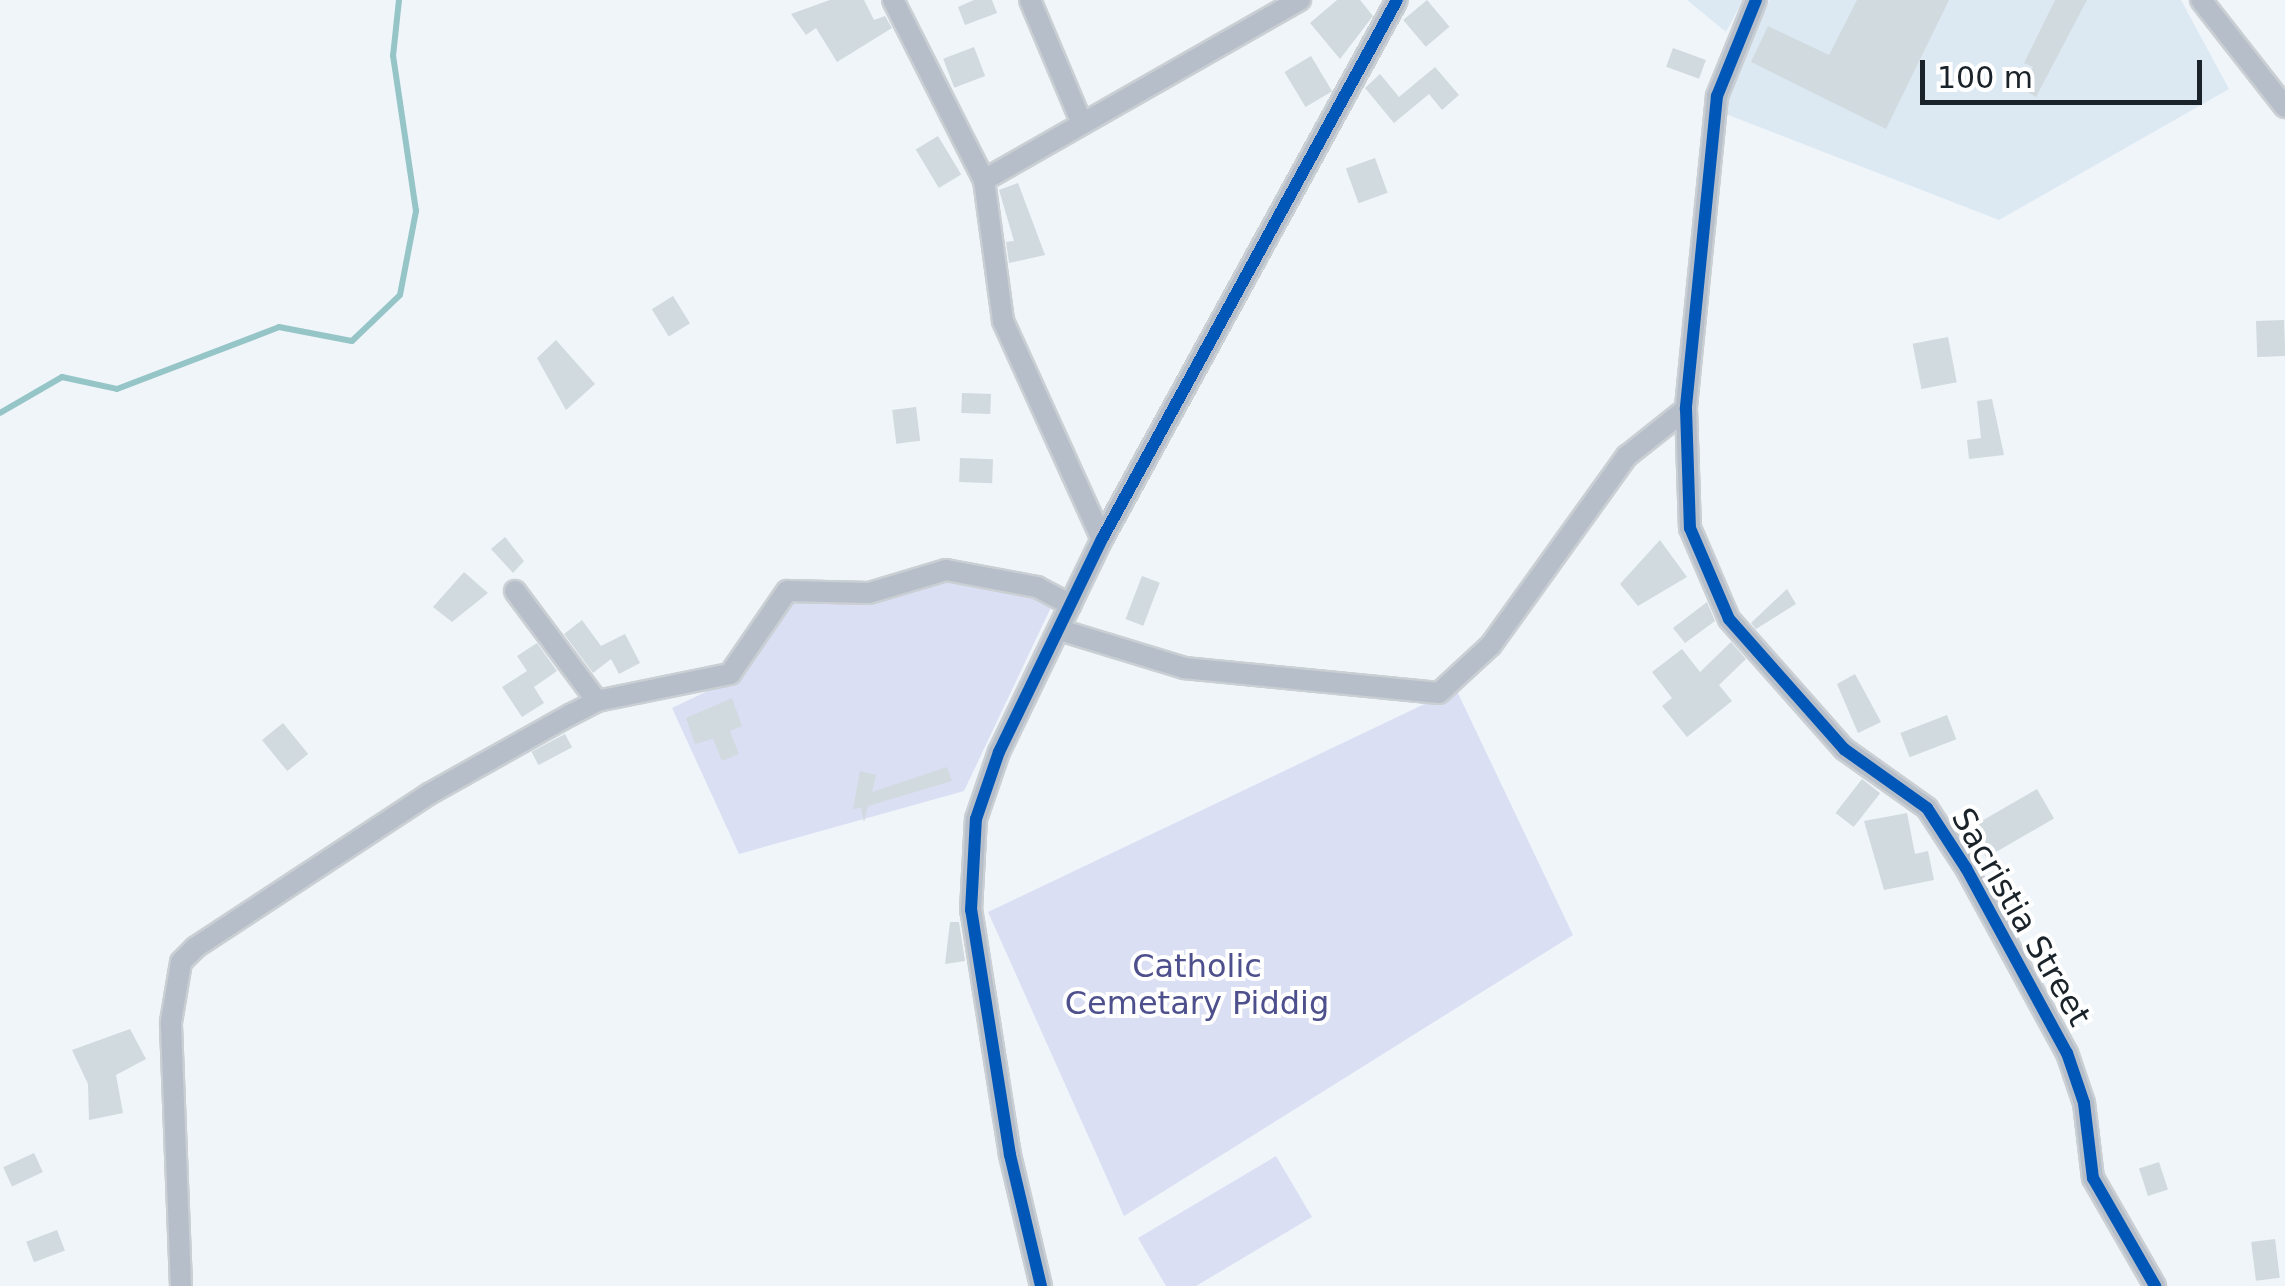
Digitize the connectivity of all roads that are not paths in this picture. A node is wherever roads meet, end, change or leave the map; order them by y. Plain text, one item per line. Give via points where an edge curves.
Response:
1 (892, 0) edge
2 (1030, 0) edge
3 (1300, 0) edge
4 (1397, 0) edge
5 (1756, 0) edge
6 (2201, 0) edge
7 (2285, 108) edge
8 (1080, 119) junction
9 (984, 180) junction
10 (1686, 409) junction
11 (1102, 539) junction
12 (515, 591) dead end
13 (1072, 605) junction
14 (1060, 630) junction
15 (597, 702) junction
16 (181, 1286) edge
17 (1041, 1286) edge
18 (2155, 1286) edge

1 - 9 street
2 - 8 street
3 - 8 street
4 - 11 street
5 - 10 street, Sacristia Street via 1717,96
6 - 7 street
8 - 9 street
9 - 11 street via 1002,322
10 - 14 street via 1626,456 1490,645 1439,693 1184,668
10 - 18 street, Sacristia Street via 1686,512 1720,602 1844,749 1927,808 1966,868 2068,1053 2084,1103 2092,1178
11 - 13 street
12 - 15 street
13 - 14 street
13 - 15 street via 1037,587 946,570 869,593 787,591 730,674
14 - 17 street via 976,818 971,910 1010,1155
15 - 16 street via 429,794 181,962 170,1022

